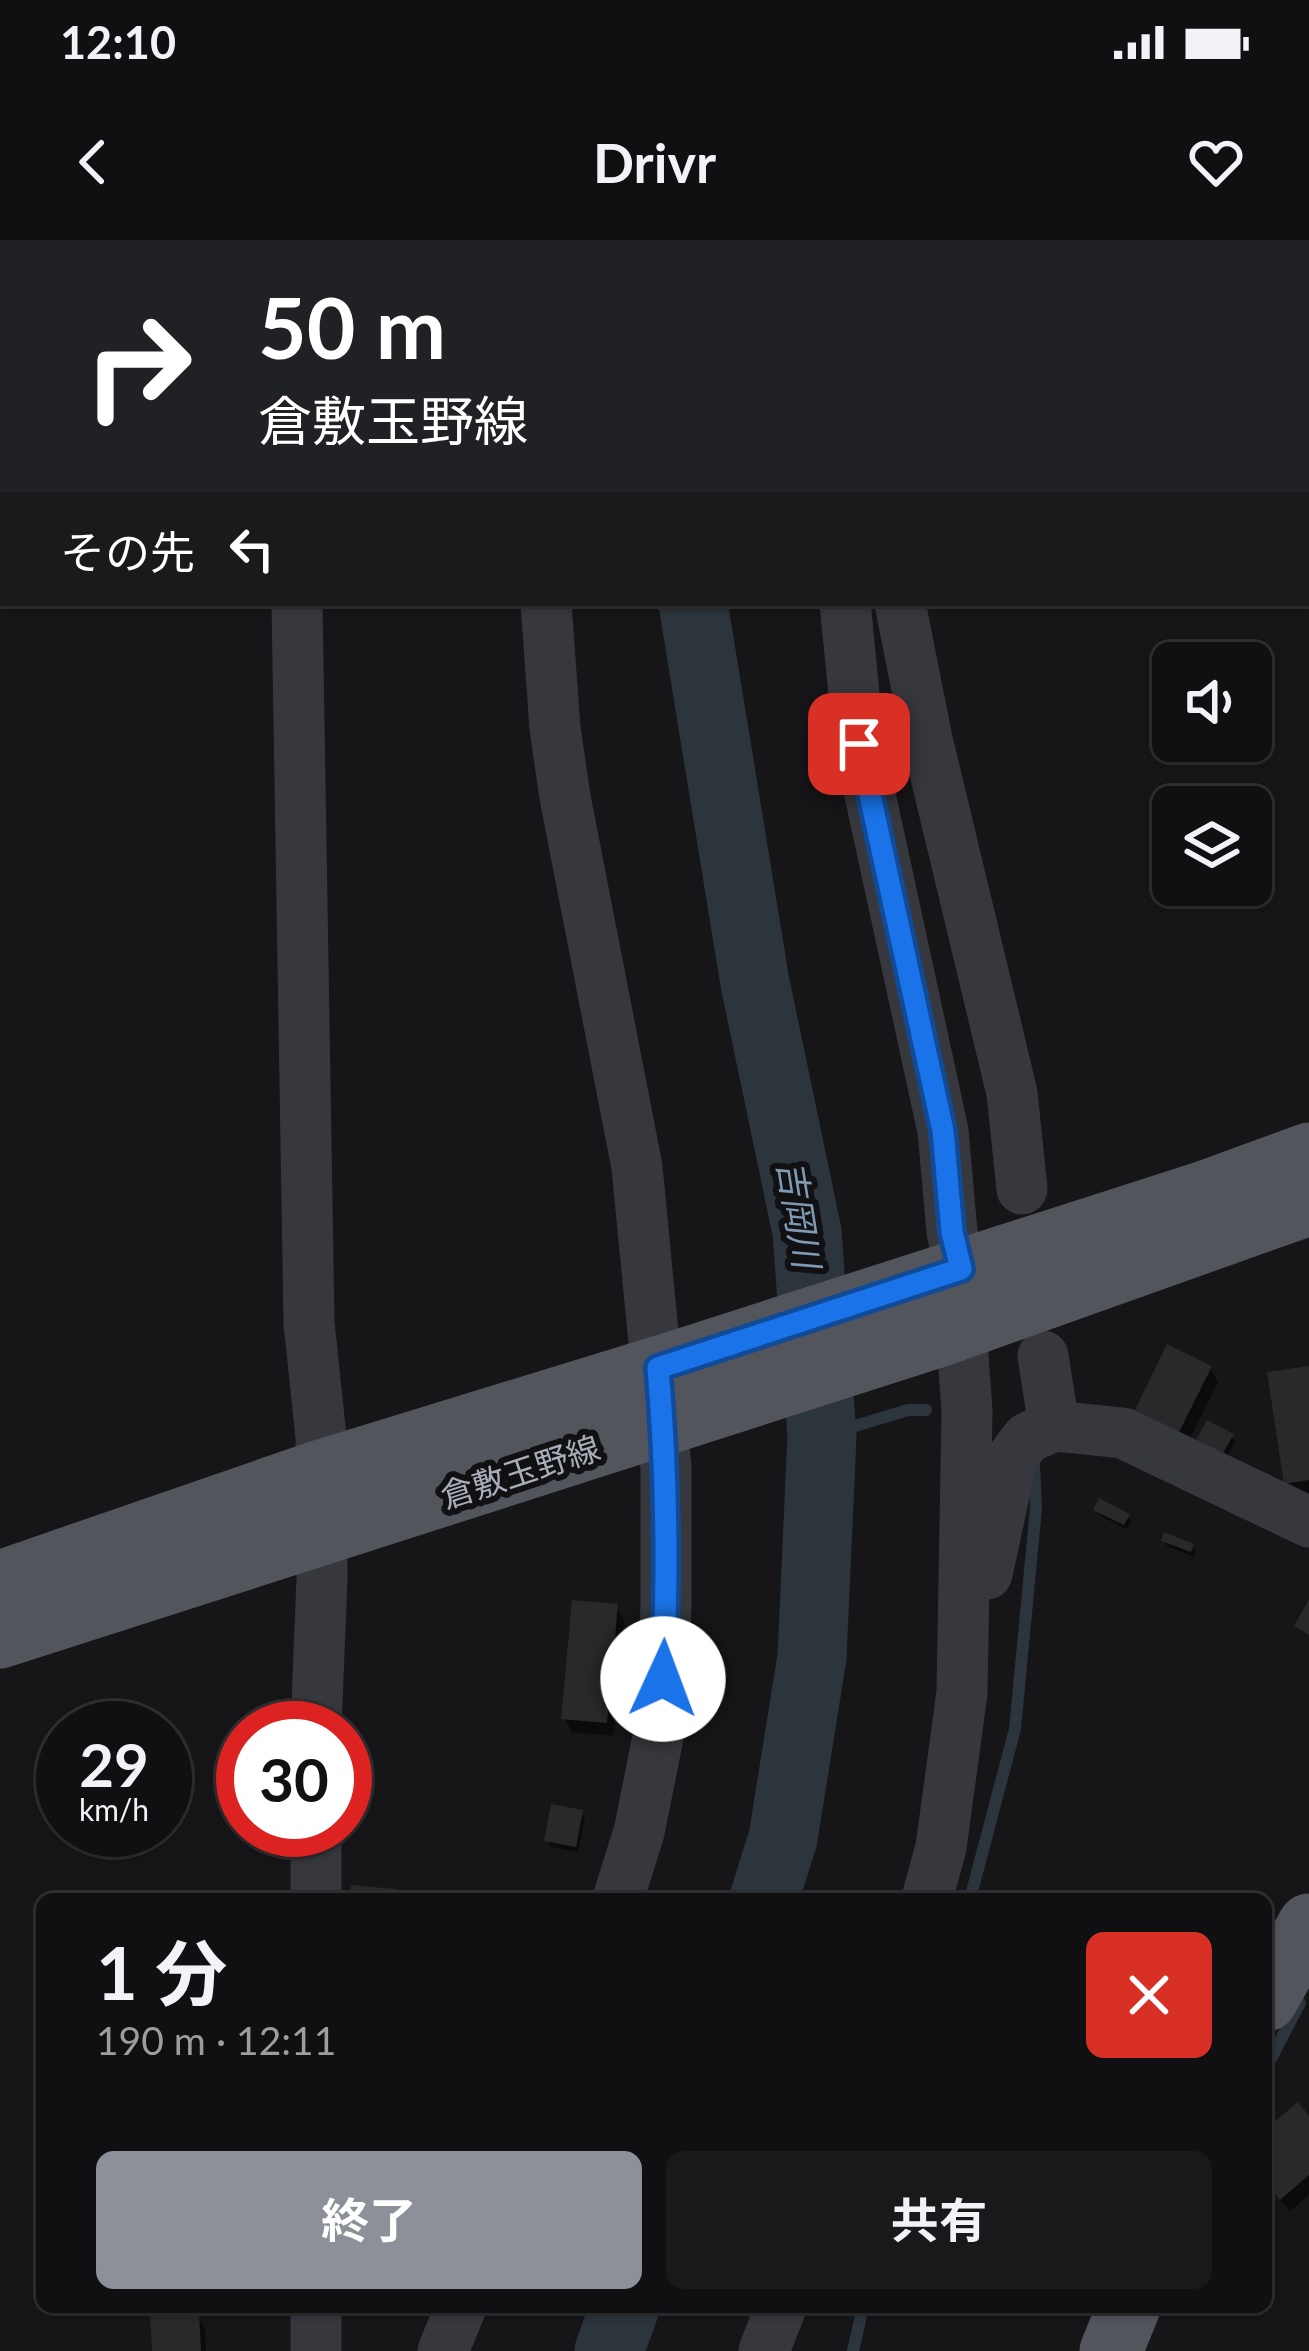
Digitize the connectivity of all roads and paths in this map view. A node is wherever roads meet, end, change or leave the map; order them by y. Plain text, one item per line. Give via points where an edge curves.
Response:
1 (297, 606) edge
2 (546, 606) edge
3 (845, 606) edge
4 (856, 606) edge
5 (902, 606) edge
6 (926, 739) junction
7 (1309, 1154) edge
8 (1022, 1189) dead end
9 (1309, 1204) edge
10 (950, 1302) junction
11 (1043, 1356) dead end
12 (670, 1394) junction
13 (1054, 1426) junction
14 (321, 1471) junction
15 (1309, 1522) edge
16 (320, 1536) junction
17 (0, 1582) edge
18 (0, 1637) edge
19 (962, 1693) junction
20 (317, 1701) edge
21 (316, 1857) edge
22 (316, 1893) edge
23 (620, 1893) edge
24 (929, 1893) edge
25 (1309, 1925) edge
26 (1272, 1990) edge
27 (316, 2313) edge
28 (459, 2313) edge
29 (779, 2313) edge
30 (1127, 2313) edge
31 (316, 2351) edge
32 (443, 2351) edge
33 (764, 2351) edge
34 (1111, 2351) edge

1 - 14 street via 309,1323
2 - 12 street via 555,728 637,1167
3 - 10 street via 859,744 943,1131
4 - 6 street via 897,742
5 - 6 street
6 - 8 street via 1012,1094
7 - 10 main road, 倉敷玉野線
9 - 10 main road, 倉敷玉野線
10 - 12 main road, 倉敷玉野線
10 - 19 street via 967,1412
11 - 13 street
12 - 14 main road, 倉敷玉野線
12 - 16 main road, 倉敷玉野線
12 - 23 street via 662,1717
13 - 15 street via 1123,1432
13 - 19 street via 1027,1438 1012,1458
14 - 16 street
14 - 17 main road, 倉敷玉野線
16 - 18 main road, 倉敷玉野線
16 - 20 street
19 - 24 street
21 - 22 street
25 - 26 main road
27 - 31 street
28 - 32 street
29 - 33 street
30 - 34 main road

